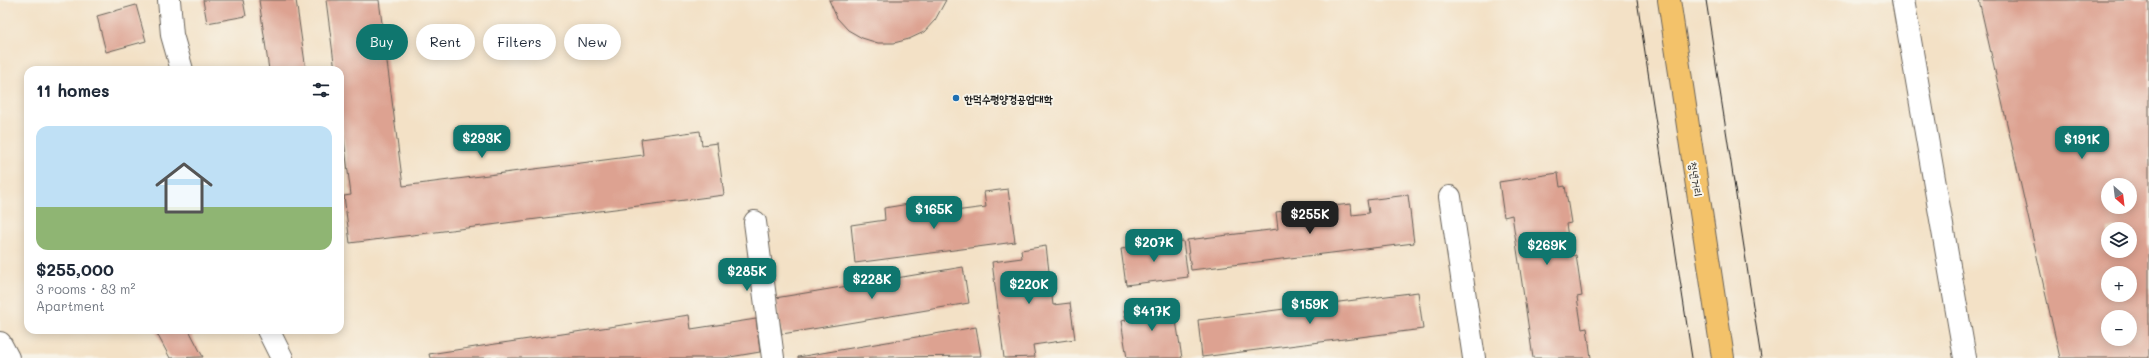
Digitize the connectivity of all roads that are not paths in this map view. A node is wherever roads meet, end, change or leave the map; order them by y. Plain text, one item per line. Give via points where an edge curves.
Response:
1 (169, 0) edge
2 (1669, 0) edge
3 (1903, 0) edge
4 (181, 66) edge
5 (1450, 197) dead end
6 (755, 222) dead end
7 (270, 334) edge
8 (0, 343) edge
9 (8, 358) edge
10 (282, 358) edge
11 (773, 358) edge
12 (1474, 358) edge
13 (1723, 358) edge
14 (1965, 358) edge

1 - 4 street via 172,35
2 - 13 main road, 청년거리
3 - 14 street
5 - 12 street
6 - 11 street
7 - 10 street
8 - 9 street

